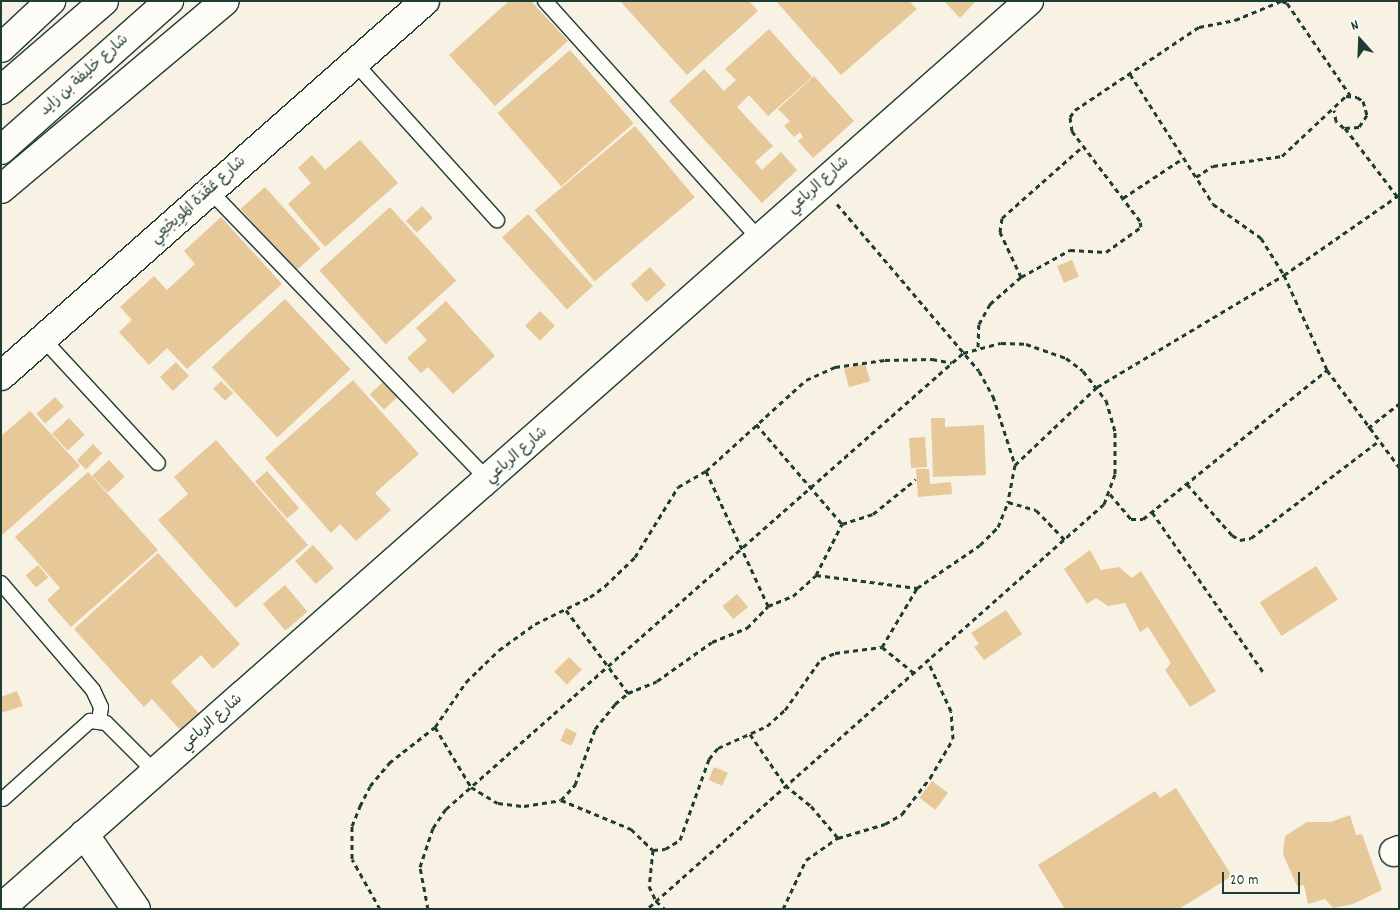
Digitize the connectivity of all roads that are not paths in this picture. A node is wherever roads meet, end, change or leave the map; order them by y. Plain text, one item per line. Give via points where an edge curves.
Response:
1 (51, 1) edge
2 (104, 1) edge
3 (169, 1) edge
4 (224, 1) edge
5 (426, 1) edge
6 (545, 1) edge
7 (1029, 1) edge
8 (1, 48) edge
9 (355, 62) junction
10 (1, 90) edge
11 (1, 150) edge
12 (1, 189) edge
13 (210, 191) junction
14 (497, 220) dead end
15 (759, 239) junction
16 (44, 339) junction
17 (1, 376) edge
18 (158, 463) dead end
19 (489, 481) junction
20 (1, 582) edge
21 (99, 721) junction
22 (155, 772) junction
23 (3, 799) dead end
24 (84, 834) junction
25 (1, 908) edge
26 (136, 909) edge

1 - 8 main road
2 - 10 main road
3 - 11 main road, شارع خليفة بن زايد
4 - 12 main road
5 - 9 main road, شارع عُقْدَة المُوِيجْعِي
6 - 15 lane
7 - 15 main road, شارع الرباعي
9 - 13 main road, شارع عُقْدَة المُوِيجْعِي
9 - 14 lane
13 - 16 main road, شارع عُقْدَة المُوِيجْعِي
13 - 19 lane
15 - 19 main road, شارع الرباعي
16 - 17 main road, شارع عُقْدَة المُوِيجْعِي
16 - 18 lane
19 - 22 main road, شارع الرباعي
20 - 21 lane via 93,690 101,707
21 - 22 lane via 111,728
21 - 23 lane via 83,725
22 - 24 main road, شارع الرباعي
24 - 25 main road, شارع الرباعي
24 - 26 main road

